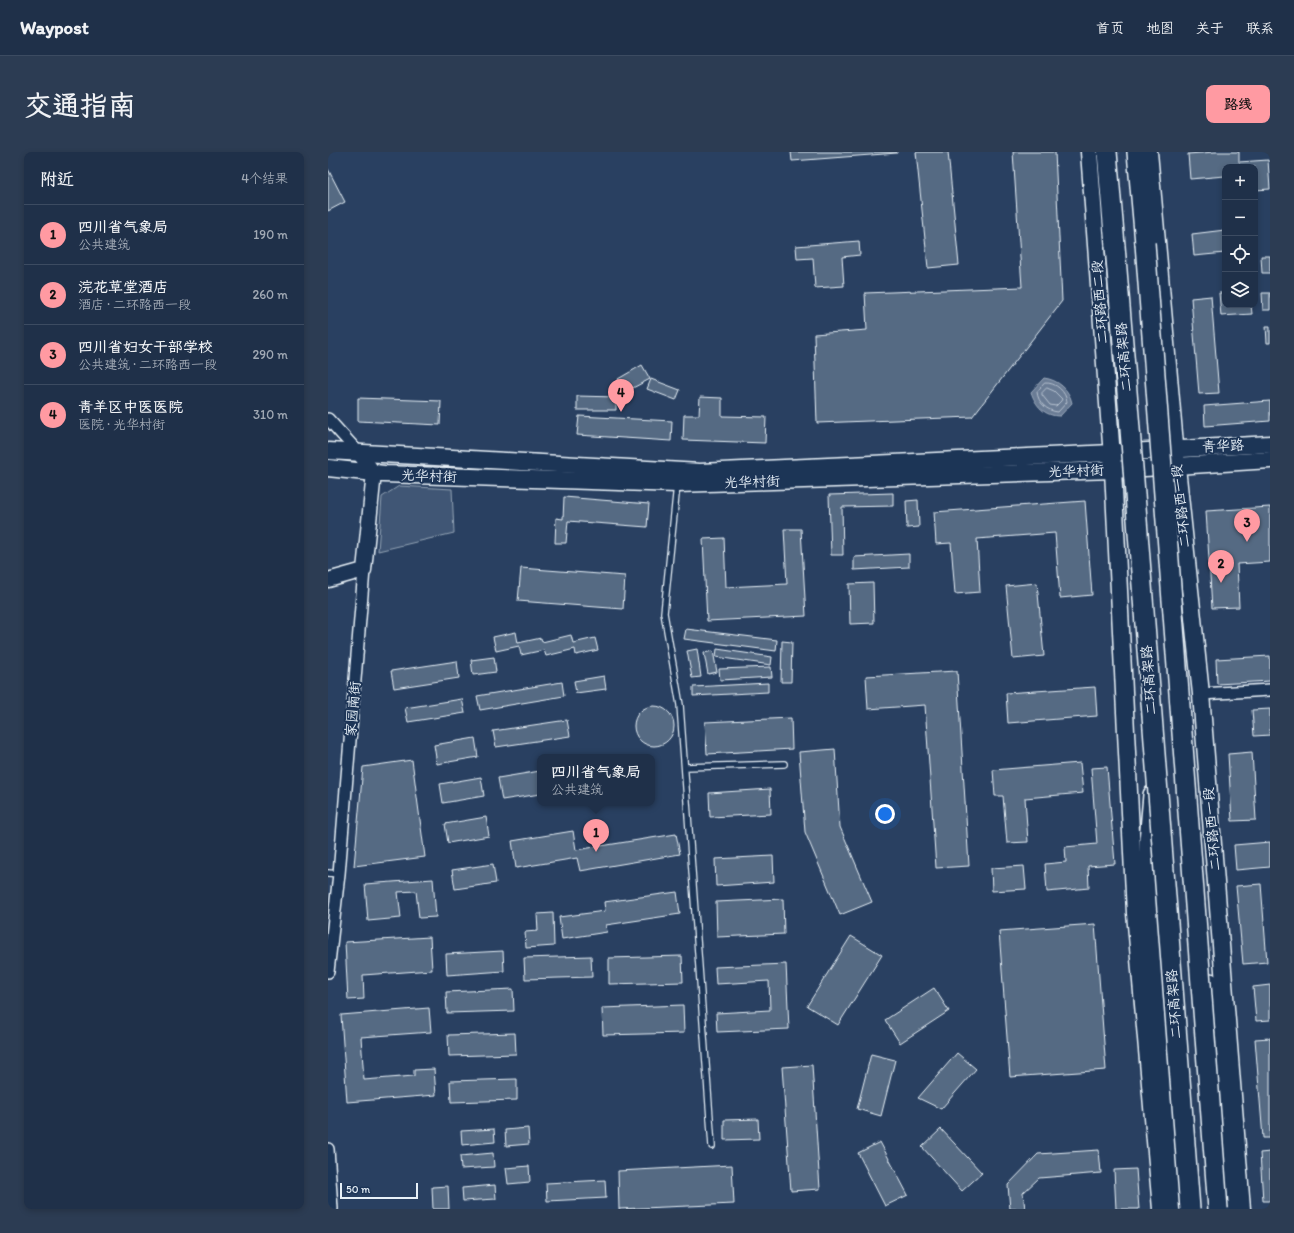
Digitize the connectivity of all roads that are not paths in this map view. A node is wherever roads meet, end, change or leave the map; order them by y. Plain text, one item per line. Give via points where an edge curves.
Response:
1 (1089, 152) edge
2 (1107, 152) edge
3 (1137, 152) edge
4 (1148, 152) edge
5 (1116, 183) dead end
6 (1135, 194) dead end
7 (1144, 243) junction
8 (1115, 246) junction
9 (328, 419) edge
10 (1270, 444) edge
11 (1176, 449) junction
12 (328, 451) edge
13 (358, 452) junction
14 (1112, 453) junction
15 (1270, 460) edge
16 (1177, 467) junction
17 (328, 468) edge
18 (1113, 470) junction
19 (374, 473) junction
20 (677, 477) junction
21 (364, 570) junction
22 (328, 580) edge
23 (1270, 690) edge
24 (1201, 694) junction
25 (784, 764) dead end
26 (685, 767) junction
27 (1155, 768) junction
28 (1186, 782) junction
29 (328, 872) edge
30 (339, 874) junction
31 (328, 972) edge
32 (712, 1146) dead end
33 (328, 1149) edge
34 (332, 1209) edge
35 (1161, 1209) edge
36 (1175, 1209) edge
37 (1190, 1209) edge
38 (1218, 1209) edge
39 (1230, 1209) edge
40 (1242, 1209) edge

1 - 14 main road, 二环路西二段
2 - 8 highway, 二环高架路
3 - 7 highway, 二环高架路
4 - 11 main road
5 - 8 lane
6 - 7 lane
7 - 28 highway, 二环高架路, bridge
8 - 27 highway, 二环高架路, bridge
9 - 13 street
10 - 11 main road, 青华路
11 - 14 main road, 光华村街
11 - 16 main road, 二环路西一段
12 - 13 main road, 光华村街
13 - 19 street
13 - 20 main road, 光华村街
14 - 18 main road
14 - 20 main road, 光华村街 via 708,471
15 - 16 main road, 青华路
16 - 18 main road, 光华村街
16 - 24 main road, 二环路西一段
17 - 19 main road, 光华村街
18 - 20 main road, 光华村街
18 - 35 main road via 1135,913
19 - 20 main road, 光华村街
19 - 21 street, 家园南街
20 - 26 lane via 664,613 680,705
21 - 22 street
21 - 30 street, 家园南街
23 - 24 street
24 - 40 main road, 二环路西一段
25 - 26 lane
26 - 32 lane
27 - 36 highway, bridge via 1149,842 1150,927
27 - 37 highway, 二环高架路, bridge
28 - 38 highway, 二环高架路, bridge
28 - 39 highway, bridge via 1202,893
29 - 30 lane
30 - 31 street, 家园南街
33 - 34 street

